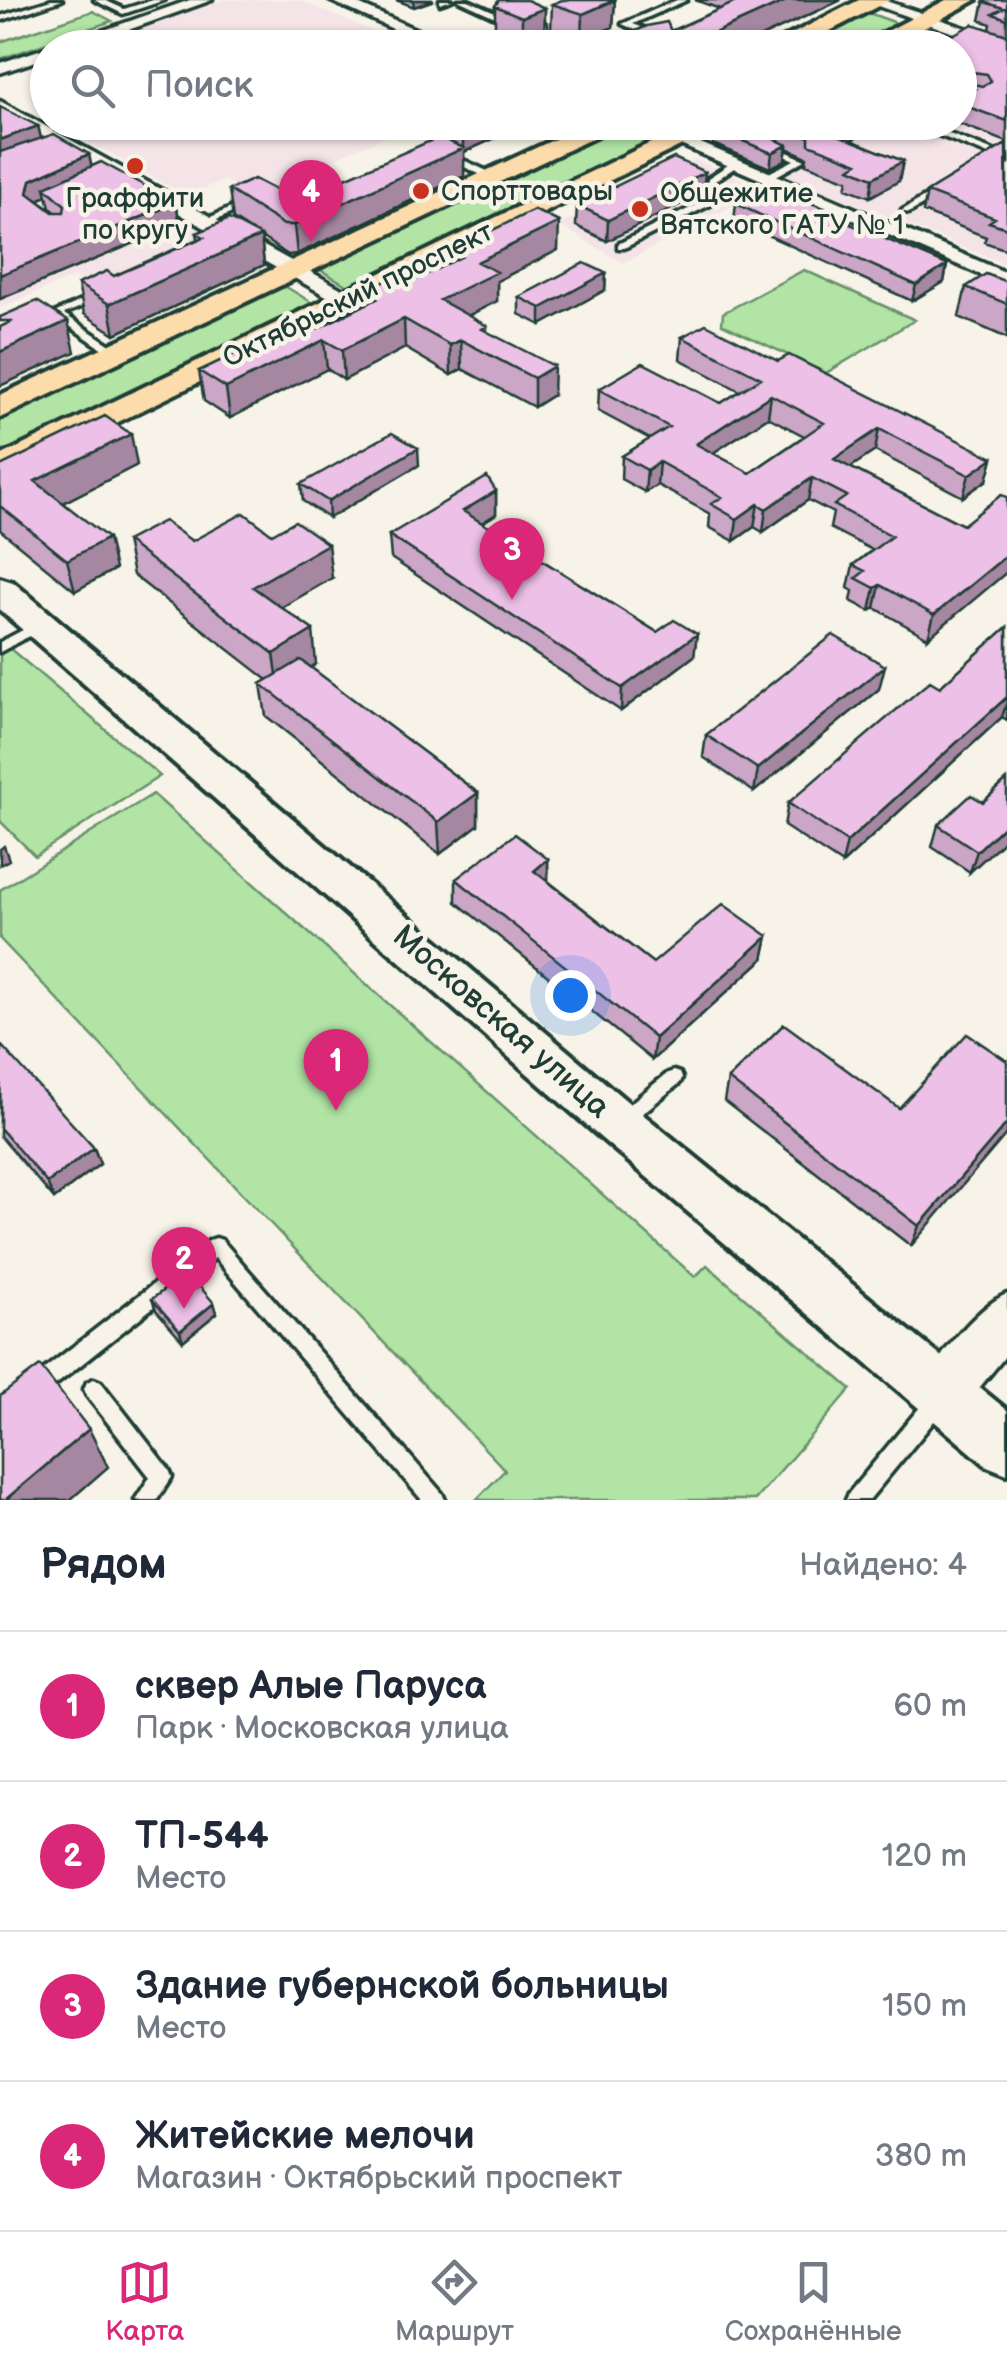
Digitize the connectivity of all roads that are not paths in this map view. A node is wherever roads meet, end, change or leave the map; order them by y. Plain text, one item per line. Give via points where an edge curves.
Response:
1 (58, 0) edge
2 (98, 0) edge
3 (205, 0) edge
4 (336, 0) edge
5 (462, 0) edge
6 (684, 0) edge
7 (964, 0) edge
8 (874, 1) edge
9 (162, 7) edge
10 (0, 19) edge
11 (924, 19) junction
12 (105, 30) edge
13 (407, 30) edge
14 (533, 30) edge
15 (642, 30) edge
16 (814, 30) edge
17 (903, 30) edge
18 (957, 30) edge
19 (977, 37) edge
20 (1007, 47) edge
21 (30, 58) edge
22 (0, 68) edge
23 (0, 106) edge
24 (30, 127) edge
25 (49, 140) edge
26 (576, 140) edge
27 (771, 140) edge
28 (956, 140) edge
29 (678, 141) joint
30 (429, 146) edge
31 (444, 154) junction
32 (1002, 157) edge
33 (428, 161) edge
34 (734, 164) junction
35 (982, 165) edge
36 (495, 178) junction
37 (766, 178) junction
38 (951, 184) edge
39 (256, 199) edge
40 (906, 211) dead end
41 (206, 221) junction
42 (621, 246) dead end
43 (295, 271) junction
44 (1007, 280) edge
45 (112, 290) edge
46 (346, 299) junction
47 (57, 314) junction
48 (42, 320) edge
49 (117, 354) junction
50 (0, 408) edge
51 (0, 468) edge
52 (0, 590) edge
53 (40, 625) junction
54 (0, 648) edge
55 (674, 1078) dead end
56 (618, 1122) junction
57 (1007, 1317) edge
58 (94, 1389) dead end
59 (944, 1394) junction
60 (14, 1405) edge
61 (1007, 1446) edge
62 (145, 1500) edge
63 (435, 1500) edge
64 (856, 1500) edge

1 - 10 lane
2 - 9 lane via 123,12
3 - 9 street
4 - 13 street
5 - 14 lane
6 - 15 lane via 626,24
7 - 11 main road
8 - 11 street
8 - 16 main road
9 - 12 street
11 - 17 main road
11 - 18 street
19 - 20 street
21 - 22 street
23 - 24 street
25 - 41 street
26 - 36 main road, Октябрьский проспект
27 - 37 lane via 763,144 801,160
28 - 32 lane
29 - 34 street
29 - 46 main road, Октябрьский проспект
30 - 31 lane
31 - 33 lane
31 - 36 lane
32 - 35 lane
34 - 37 street
34 - 42 lane via 711,180 711,200
36 - 43 main road, Октябрьский проспект
37 - 44 street
38 - 40 lane
39 - 41 lane
41 - 43 street via 227,239
43 - 46 street
43 - 49 main road, Октябрьский проспект
45 - 47 lane
46 - 51 main road, Октябрьский проспект
47 - 48 lane
47 - 49 lane
49 - 50 main road, Октябрьский проспект
52 - 53 main road, Московская улица
53 - 54 lane
53 - 56 main road, Московская улица
55 - 56 lane
56 - 59 main road, Московская улица
57 - 59 street
58 - 62 lane via 162,1476
59 - 61 main road, Московская улица
59 - 64 lane
60 - 63 lane via 216,1246

